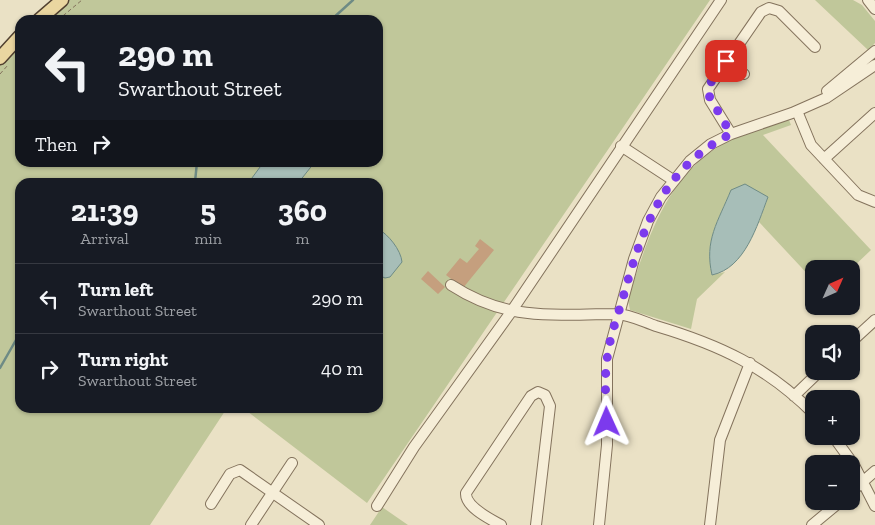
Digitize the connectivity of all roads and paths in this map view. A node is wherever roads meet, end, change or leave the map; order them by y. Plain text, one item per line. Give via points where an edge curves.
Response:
1 (52, 0) edge
2 (62, 0) edge
3 (82, 0) edge
4 (721, 0) edge
5 (868, 0) edge
6 (875, 9) edge
7 (38, 15) edge
8 (45, 15) edge
9 (64, 15) edge
10 (15, 42) edge
11 (815, 48) dead end
12 (875, 51) edge
13 (0, 58) edge
14 (726, 61) junction
15 (875, 65) edge
16 (744, 74) dead end
17 (810, 104) junction
18 (797, 111) junction
19 (875, 113) edge
20 (731, 134) junction
21 (621, 146) junction
22 (824, 159) junction
23 (673, 180) junction
24 (875, 202) edge
25 (451, 285) dead end
26 (511, 312) junction
27 (618, 314) junction
28 (875, 320) edge
29 (860, 334) edge
30 (750, 363) junction
31 (811, 380) edge
32 (794, 396) junction
33 (805, 406) edge
34 (839, 445) edge
35 (292, 463) dead end
36 (875, 471) edge
37 (863, 482) junction
38 (860, 484) edge
39 (272, 493) junction
40 (211, 504) dead end
41 (377, 506) dead end
42 (875, 506) edge
43 (830, 510) edge
44 (251, 525) edge
45 (319, 525) edge
46 (501, 525) edge
47 (536, 525) edge
48 (599, 525) edge
49 (710, 525) edge
50 (812, 525) edge

1 - 7 main road
2 - 8 main road
3 - 9 path
4 - 21 street
5 - 6 street
10 - 13 main road
11 - 14 street via 779,11 769,8 756,17
12 - 17 street
14 - 16 street
14 - 20 street via 709,85 708,94
15 - 17 street via 826,98
17 - 18 street
18 - 20 street
18 - 22 street via 808,140
19 - 22 street
20 - 23 street via 700,152
21 - 23 street
21 - 26 street
22 - 24 street via 858,195
23 - 27 street via 648,221
25 - 26 street via 478,301
26 - 27 street
26 - 41 street via 414,447
27 - 30 street via 697,338
27 - 48 street via 607,359 607,445
28 - 29 street
30 - 32 street
30 - 49 street via 720,440
31 - 32 street
32 - 33 street
34 - 37 street
35 - 39 street
36 - 37 street
37 - 38 street
37 - 42 street
39 - 40 street via 237,470 230,474
39 - 44 street
39 - 45 street
43 - 50 street
46 - 47 street via 471,506 466,493 531,396 538,392 548,397 550,406

